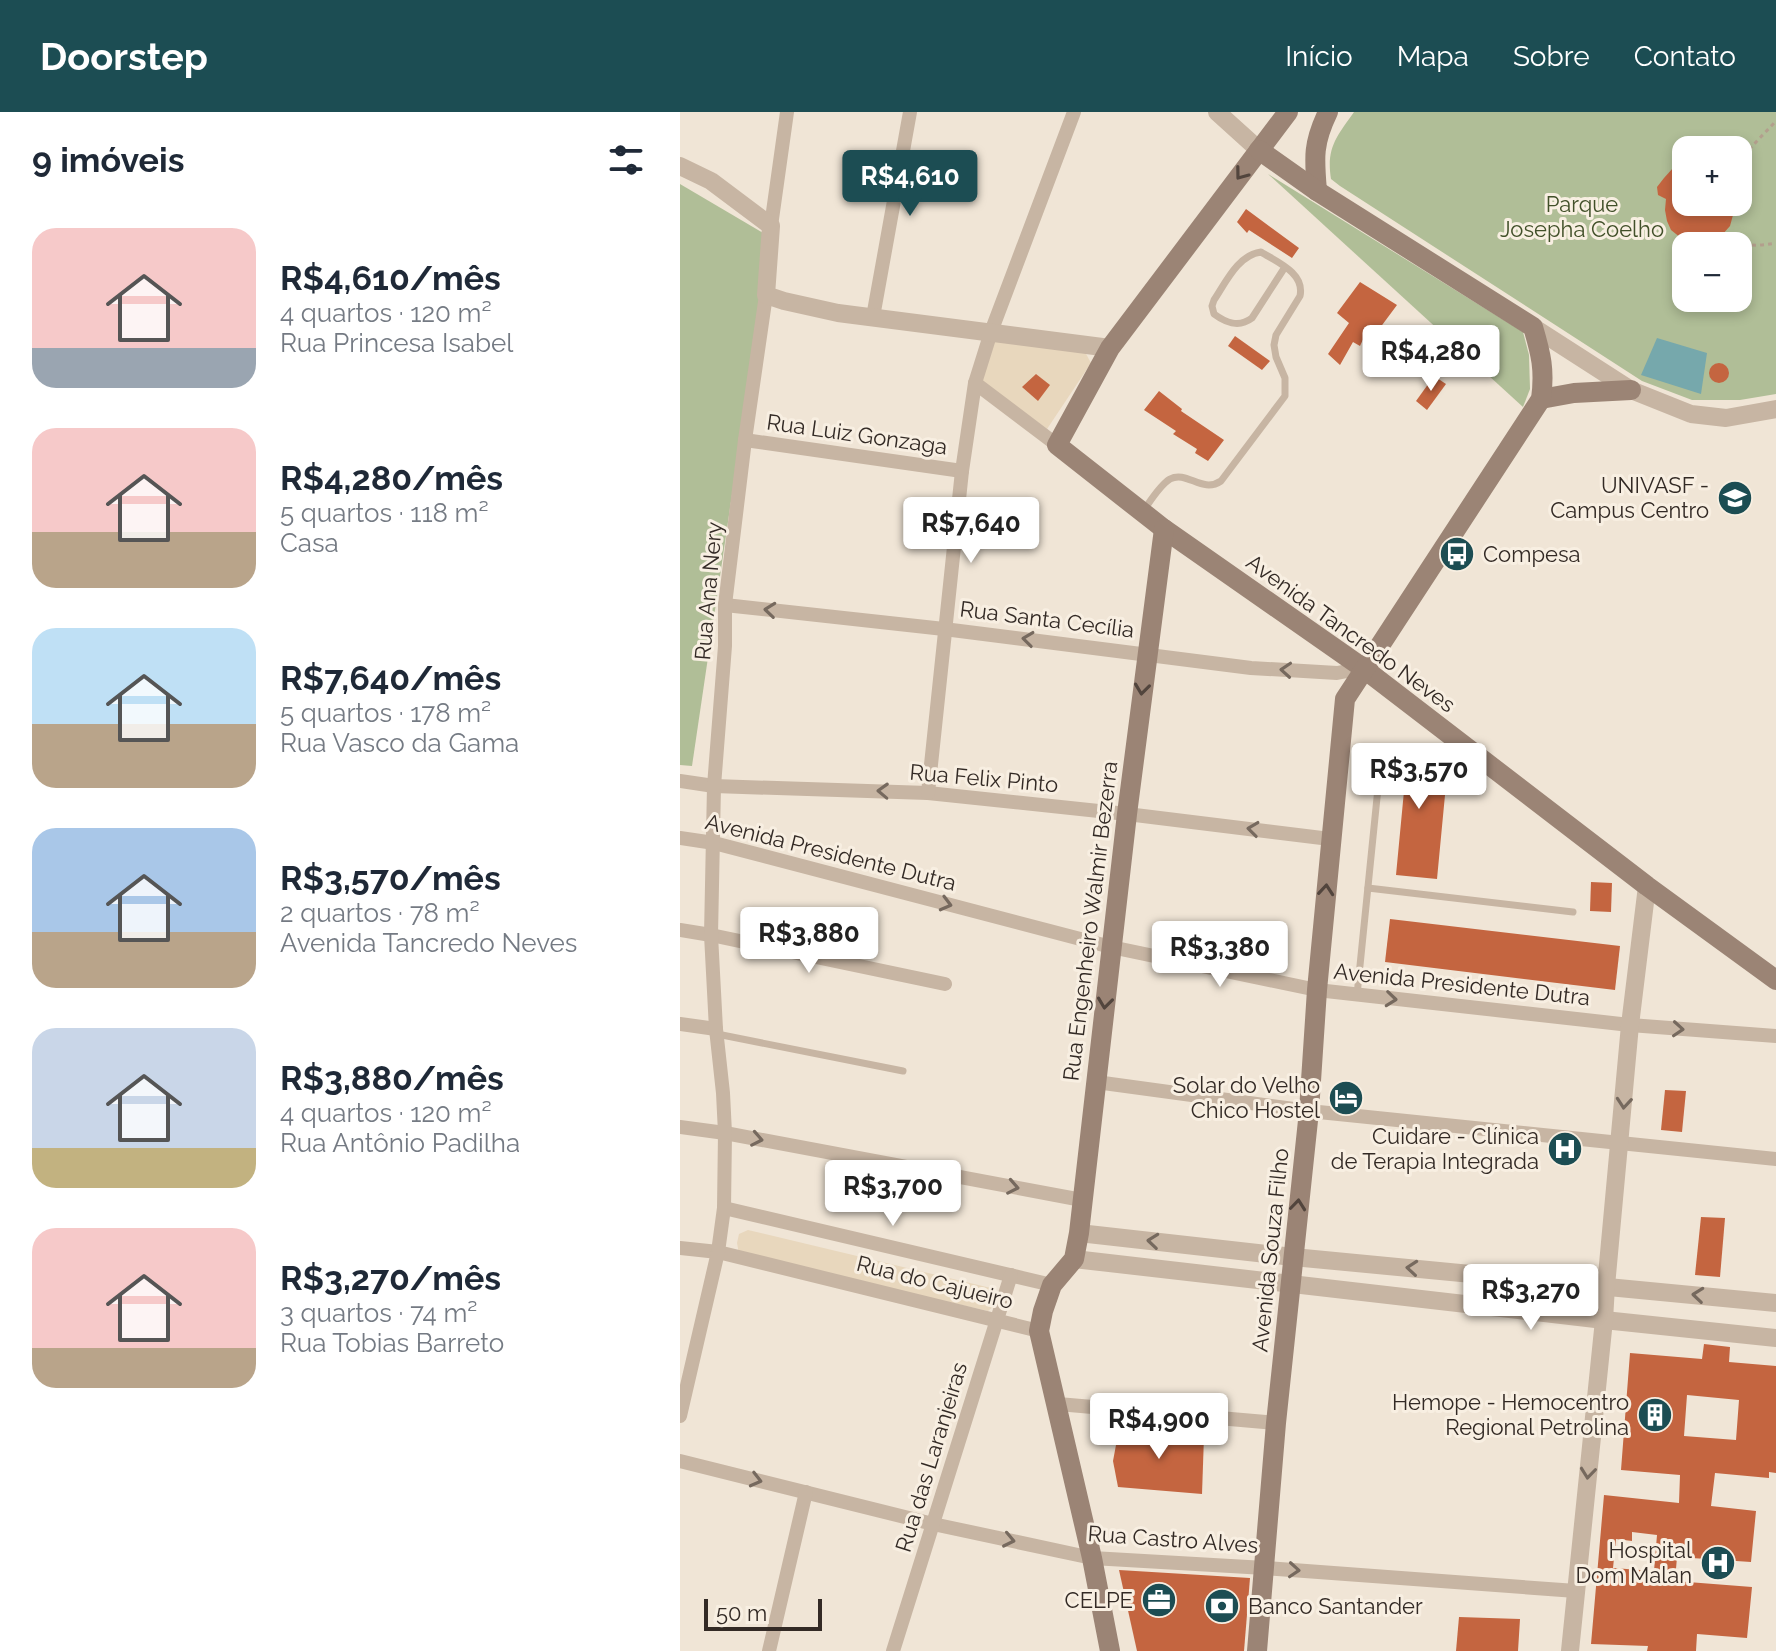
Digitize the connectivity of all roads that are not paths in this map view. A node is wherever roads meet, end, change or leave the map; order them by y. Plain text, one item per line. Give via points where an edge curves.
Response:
1 (787, 112) edge
2 (910, 112) edge
3 (1074, 112) edge
4 (1217, 112) edge
5 (1288, 112) edge
6 (1328, 112) edge
7 (1259, 150) junction
8 (680, 166) edge
9 (1317, 191) junction
10 (771, 226) junction
11 (1285, 267) junction
12 (766, 295) junction
13 (873, 317) junction
14 (1533, 327) junction
15 (991, 332) junction
16 (1110, 348) junction
17 (975, 383) junction
18 (1631, 390) junction
19 (1541, 399) junction
20 (1776, 409) edge
21 (745, 440) junction
22 (1057, 445) junction
23 (962, 471) junction
24 (1142, 512) junction
25 (1164, 529) junction
26 (725, 605) junction
27 (944, 629) junction
28 (1147, 654) junction
29 (1363, 668) junction
30 (1379, 778) dead end
31 (680, 781) edge
32 (714, 786) junction
33 (928, 793) junction
34 (1127, 814) junction
35 (680, 838) edge
36 (1330, 839) junction
37 (714, 843) junction
38 (1647, 886) junction
39 (1368, 888) junction
40 (1573, 912) dead end
41 (680, 930) edge
42 (711, 935) junction
43 (1111, 947) junction
44 (1776, 980) edge
45 (945, 984) dead end
46 (1317, 990) junction
47 (1357, 995) junction
48 (680, 1024) edge
49 (1630, 1025) junction
50 (717, 1031) junction
51 (1776, 1036) edge
52 (903, 1071) dead end
53 (1096, 1082) junction
54 (1309, 1111) junction
55 (680, 1127) edge
56 (725, 1133) junction
57 (1620, 1144) junction
58 (1776, 1159) edge
59 (1082, 1200) junction
60 (724, 1208) junction
61 (1079, 1233) junction
62 (680, 1248) edge
63 (718, 1252) junction
64 (1293, 1257) junction
65 (1074, 1259) junction
66 (1011, 1275) junction
67 (1291, 1283) junction
68 (1052, 1285) junction
69 (1606, 1286) junction
70 (1776, 1303) edge
71 (997, 1320) junction
72 (1604, 1320) junction
73 (1041, 1321) junction
74 (1776, 1338) edge
75 (1058, 1404) junction
76 (680, 1416) edge
77 (1276, 1423) junction
78 (680, 1461) edge
79 (806, 1492) junction
80 (933, 1524) junction
81 (1092, 1558) junction
82 (1265, 1568) junction
83 (1576, 1591) junction
84 (769, 1651) edge
85 (893, 1651) edge
86 (1110, 1651) edge
87 (1257, 1651) edge
88 (1570, 1651) edge

1 - 10 street
2 - 13 street
3 - 15 street
4 - 7 street
5 - 7 main road
6 - 9 main road via 1314,159
7 - 9 main road
7 -> 16 main road
8 - 10 street via 711,181
9 - 14 main road
10 - 12 street
11 - 11 lane via 1245,323 1228,323 1214,314 1214,300 1244,258 1261,252
11 - 24 lane via 1302,289 1274,345 1285,396 1221,481 1210,486 1171,479
12 - 13 street
12 - 21 street, Rua Ana Nery
13 - 15 street
14 - 18 street
14 - 19 main road via 1544,375
15 - 16 street
15 - 17 street
16 - 22 main road
17 - 22 street, Avenida Tancredo Neves
17 - 23 street
18 - 19 main road
18 - 20 street via 1691,414 1726,418
19 - 29 main road, Avenida Souza Filho
21 - 23 street, Rua Luiz Gonzaga
21 - 26 street, Rua Ana Nery
22 - 24 main road, Avenida Tancredo Neves
23 - 27 street
24 - 25 main road, Avenida Tancredo Neves
25 - 28 main road, Rua Engenheiro Walmir Bezerra
25 - 29 main road, Avenida Tancredo Neves
27 -> 26 street, Rua Santa Cecília
26 - 32 street, Rua Ana Nery
28 -> 27 street, Rua Santa Cecília
27 - 33 street
29 -> 28 street, Rua Santa Cecília via 1323,673
28 -> 34 main road, Rua Engenheiro Walmir Bezerra
29 - 36 main road, Avenida Souza Filho via 1345,699
29 - 38 main road, Avenida Tancredo Neves
30 - 39 lane
31 - 32 street, Rua Felix Pinto
33 -> 32 street, Rua Felix Pinto
32 - 37 street, Rua Ana Nery
33 - 34 street, Rua Felix Pinto
36 -> 34 street, Rua Felix Pinto
34 - 43 main road, Rua Engenheiro Walmir Bezerra
35 - 37 street, Avenida Presidente Dutra
46 -> 36 main road, Avenida Souza Filho
37 - 42 street, Rua Ana Nery
37 -> 43 street, Avenida Presidente Dutra
38 - 44 main road, Avenida Tancredo Neves
38 - 49 street
39 - 40 lane
39 - 47 lane
41 - 42 street
42 - 45 street
42 - 50 street, Rua Ana Nery
43 - 46 street, Avenida Presidente Dutra
43 -> 53 main road, Rua Engenheiro Walmir Bezerra
46 - 47 street, Avenida Presidente Dutra
46 - 54 main road, Avenida Souza Filho
47 -> 49 street, Avenida Presidente Dutra
48 - 50 street
49 -> 51 street, Avenida Presidente Dutra
49 -> 57 street
50 - 52 lane
50 - 56 street, Rua Ana Nery
53 - 54 street
53 - 59 main road, Rua Engenheiro Walmir Bezerra
54 - 57 street
64 -> 54 main road, Avenida Souza Filho
55 - 56 street
56 -> 59 street
56 - 60 street, Rua Ana Nery
57 - 58 street
57 - 69 street
59 - 61 main road, Rua Engenheiro Walmir Bezerra
60 - 63 street, Rua Ana Nery
60 - 66 street
64 -> 61 street
61 - 65 main road, Rua Engenheiro Walmir Bezerra
62 - 63 street, Rua do Cajueiro
63 - 71 street, Rua do Cajueiro
63 - 76 street, Rua Ana Nery
64 - 67 main road, Avenida Souza Filho
69 -> 64 street
65 - 67 street
65 - 68 main road, Rua Engenheiro Walmir Bezerra
66 - 68 street
66 - 71 street, Rua das Laranjeiras
67 - 72 street
67 - 77 main road, Avenida Souza Filho
68 - 73 main road, Rua Engenheiro Walmir Bezerra
70 -> 69 street
69 - 72 street
71 - 73 street, Rua do Cajueiro
71 - 80 street, Rua das Laranjeiras
72 - 74 street
72 -> 83 street
73 - 75 main road
75 - 77 street
75 - 81 main road
77 - 82 main road, Avenida Souza Filho
78 -> 79 street, Rua Castro Alves
79 - 80 street, Rua Castro Alves
79 - 84 street
80 -> 81 street, Rua Castro Alves
80 - 85 street, Rua das Laranjeiras
81 - 82 street, Rua Castro Alves
81 - 86 main road
82 -> 83 street, Rua Castro Alves
82 - 87 main road, Avenida Souza Filho
83 - 88 street

